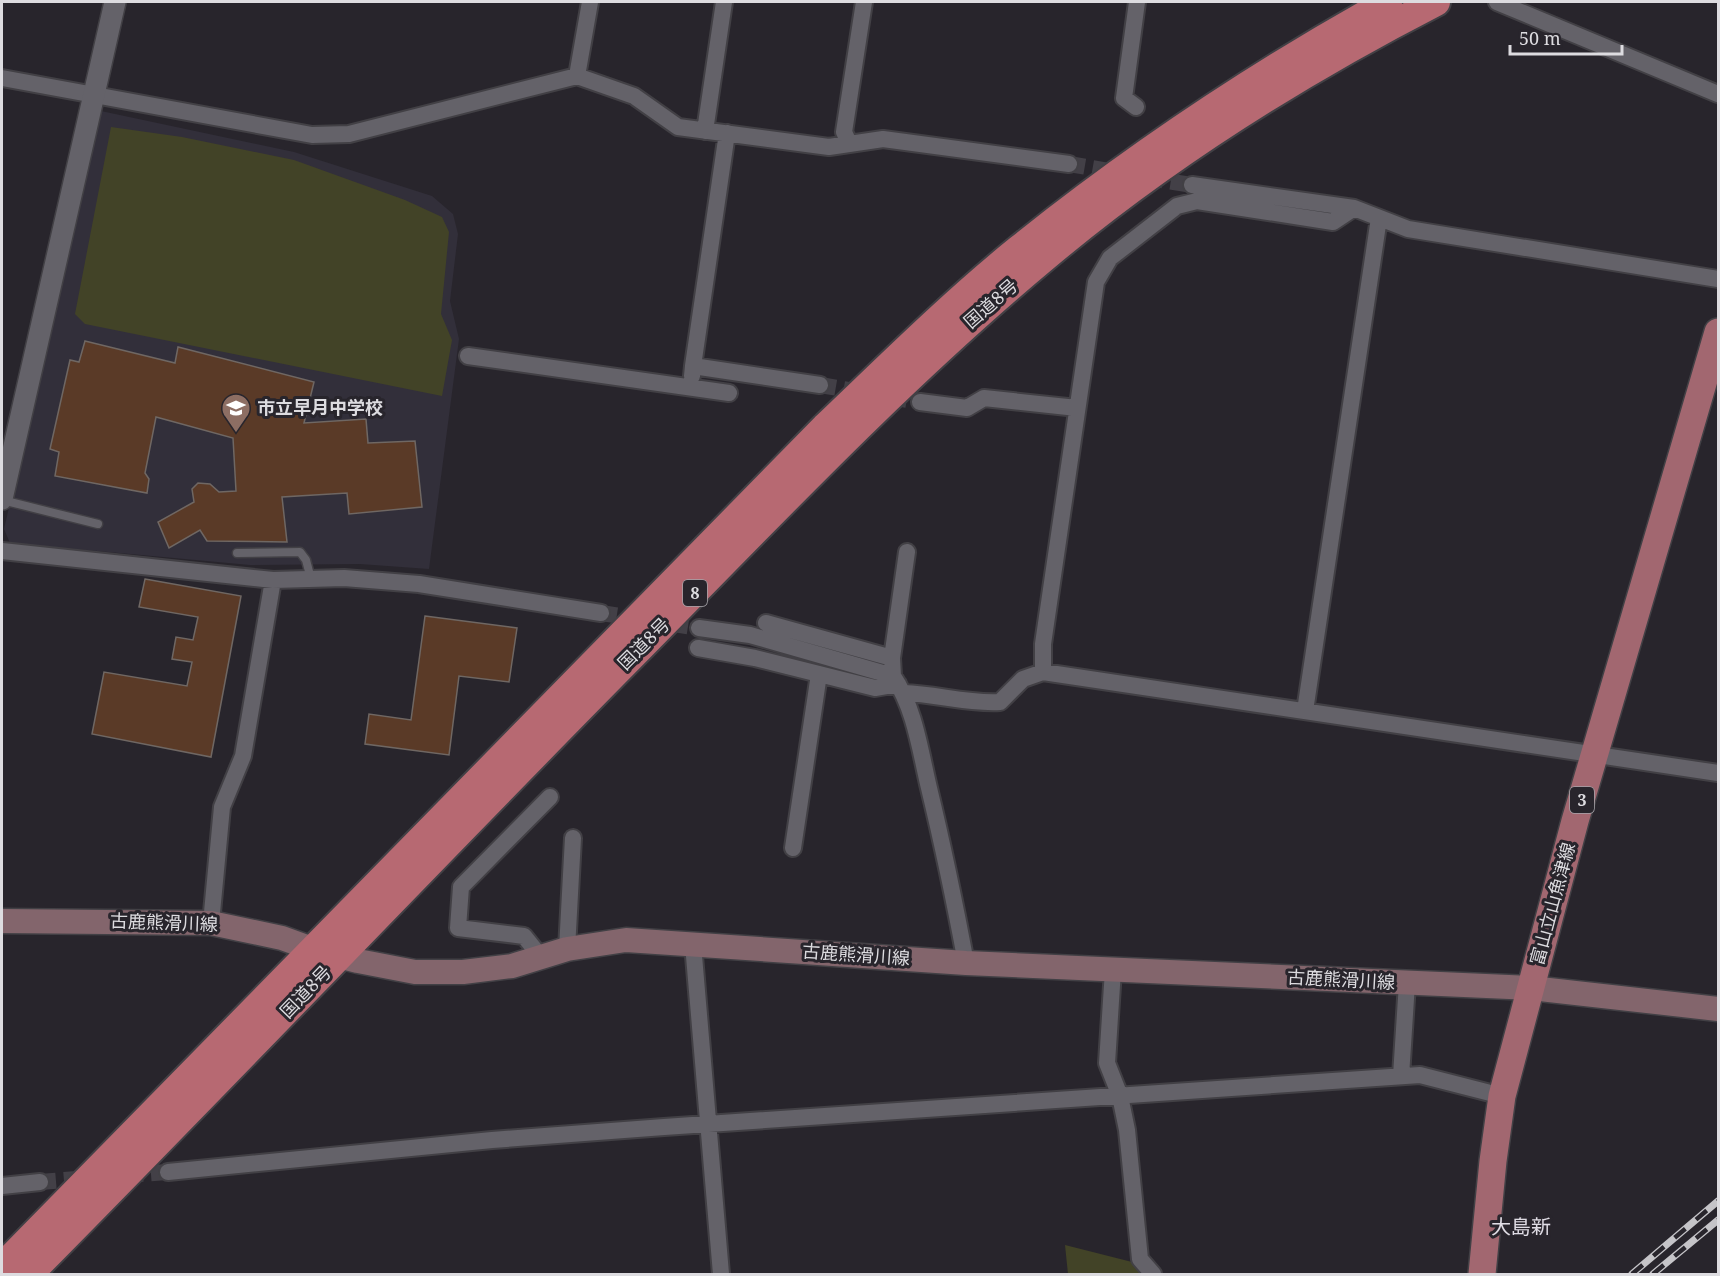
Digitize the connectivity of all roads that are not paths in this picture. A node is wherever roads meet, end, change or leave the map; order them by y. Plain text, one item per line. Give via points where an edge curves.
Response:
1 (115, 2) edge
2 (590, 2) edge
3 (724, 2) edge
4 (864, 2) edge
5 (1137, 2) edge
6 (1388, 2) edge
7 (1436, 2) edge
8 (1497, 2) edge
9 (577, 76) junction
10 (2, 78) edge
11 (1719, 94) edge
12 (95, 96) junction
13 (1136, 107) dead end
14 (705, 130) junction
15 (727, 133) junction
16 (849, 142) junction
17 (1069, 164) tunnel mouth
18 (1192, 185) tunnel mouth
19 (1354, 208) junction
20 (1379, 218) junction
21 (1719, 279) edge
22 (1719, 333) edge
23 (468, 356) dead end
24 (693, 366) junction
25 (820, 385) tunnel mouth
26 (691, 386) junction
27 (729, 393) dead end
28 (920, 402) tunnel mouth
29 (1077, 408) junction
30 (2, 500) edge
31 (98, 524) dead end
32 (2, 551) edge
33 (907, 552) dead end
34 (237, 553) dead end
35 (310, 579) junction
36 (273, 580) junction
37 (600, 613) tunnel mouth
38 (766, 623) dead end
39 (699, 628) tunnel mouth
40 (698, 648) tunnel mouth
41 (892, 658) junction
42 (1043, 672) junction
43 (819, 674) junction
44 (898, 684) junction
45 (1305, 711) junction
46 (1597, 753) junction
47 (1719, 773) edge
48 (550, 797) dead end
49 (573, 838) dead end
50 (793, 848) dead end
51 (2, 921) edge
52 (211, 923) junction
53 (693, 944) junction
54 (567, 949) junction
55 (327, 954) junction
56 (540, 956) junction
57 (966, 963) junction
58 (1113, 970) junction
59 (1407, 983) junction
60 (1531, 988) junction
61 (1719, 1008) edge
62 (1401, 1076) junction
63 (1120, 1096) junction
64 (1502, 1096) junction
65 (710, 1126) junction
66 (168, 1172) tunnel mouth
67 (40, 1182) tunnel mouth
68 (2, 1186) edge
69 (2, 1268) edge
70 (29, 1275) edge
71 (721, 1275) edge
72 (1153, 1275) edge
73 (1482, 1275) edge

1 - 12 street
2 - 9 street
3 - 14 street
4 - 16 street via 844,132
5 - 13 street via 1124,98
6 - 55 highway, 国道8号 / 8 via 1213,106 1017,251 825,427
7 - 55 highway, 国道8号 / 8 via 1372,34 1232,120 1047,255 938,350 408,883
8 - 11 street
9 - 12 street via 349,134 312,135
9 - 14 street via 634,96 678,127
10 - 12 street
12 - 30 street
14 - 15 street
15 - 16 street via 829,147
15 - 24 street
16 - 17 street via 883,139
18 - 19 street
19 - 20 street
19 - 29 street via 1333,222 1197,201 1176,206 1110,258 1096,282
20 - 21 street via 1408,229
20 - 45 street
22 - 46 main road, 富山立山魚津線 / 3
23 - 26 street
24 - 25 street
24 - 26 street
26 - 27 street
28 - 29 street via 967,408 984,398
29 - 42 street via 1043,644
30 - 31 lane
32 - 36 street
33 - 41 street
34 - 35 lane via 300,552
35 - 36 street
35 - 37 street via 419,584
36 - 52 street via 243,756 222,807
38 - 41 street
39 - 44 street via 750,635
40 - 43 street
41 - 44 street
42 - 44 street via 1023,679 1000,702 975,704
42 - 45 street
43 - 44 street via 875,688
43 - 50 street
44 - 57 street via 914,723
45 - 46 street
46 - 47 street
46 - 60 main road, 富山立山魚津線 / 3
48 - 56 street via 461,887 458,928 524,936
49 - 54 street
51 - 52 main road, 古鹿熊滑川線
52 - 55 main road, 古鹿熊滑川線 via 282,938
53 - 54 main road, 古鹿熊滑川線 via 626,940
53 - 57 main road, 古鹿熊滑川線
53 - 65 street
54 - 56 main road, 古鹿熊滑川線
55 - 56 main road, 古鹿熊滑川線 via 415,972 464,972 512,966
55 - 69 highway, 国道8号 / 8
55 - 70 highway, 国道8号 / 8
57 - 58 main road, 古鹿熊滑川線
58 - 59 main road, 古鹿熊滑川線
58 - 63 street via 1107,1063
59 - 60 main road, 古鹿熊滑川線
59 - 62 street
60 - 61 main road, 古鹿熊滑川線
60 - 64 main road, 富山立山魚津線 / 3
62 - 63 street
62 - 64 street via 1420,1075
63 - 65 street
63 - 72 street via 1140,1259
64 - 73 main road, 富山立山魚津線 / 3
65 - 66 street via 492,1140
65 - 71 street
67 - 68 street

